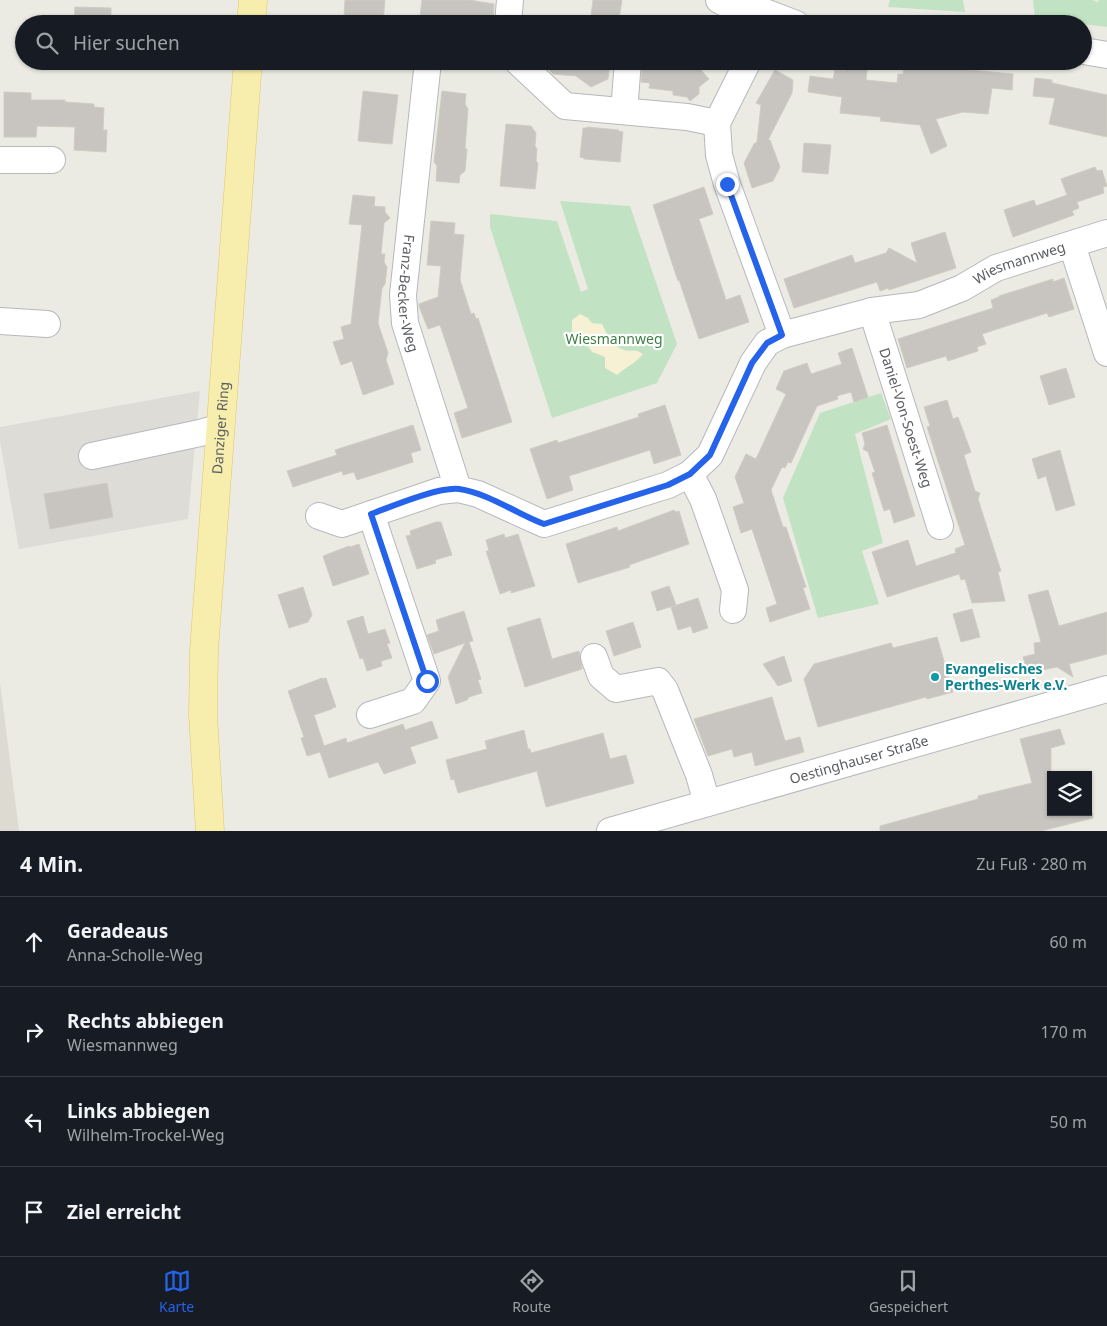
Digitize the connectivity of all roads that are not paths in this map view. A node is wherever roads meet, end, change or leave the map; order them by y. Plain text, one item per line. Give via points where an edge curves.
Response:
1 (253, 0) edge
2 (510, 0) edge
3 (719, 0) edge
4 (770, 12) edge
5 (252, 15) edge
6 (509, 15) edge
7 (1092, 52) edge
8 (1107, 55) edge
9 (247, 70) edge
10 (427, 70) edge
11 (527, 70) edge
12 (627, 70) edge
13 (744, 70) edge
14 (624, 111) junction
15 (717, 123) junction
16 (0, 160) edge
17 (52, 160) dead end
18 (1107, 233) edge
19 (1072, 245) junction
20 (872, 311) junction
21 (0, 321) edge
22 (47, 324) dead end
23 (782, 335) junction
24 (1107, 353) edge
25 (221, 427) junction
26 (92, 456) dead end
27 (690, 474) junction
28 (458, 489) junction
29 (371, 514) junction
30 (319, 516) dead end
31 (940, 526) dead end
32 (733, 610) dead end
33 (594, 657) dead end
34 (1107, 689) edge
35 (370, 715) dead end
36 (209, 796) junction
37 (707, 803) junction
38 (210, 831) edge
39 (223, 831) edge
40 (610, 831) edge

1 - 5 main road
2 - 6 street
3 - 4 street via 733,7
7 - 8 street
9 - 25 main road, Danziger Ring
10 - 28 street, Franz-Becker-Weg via 403,295 405,323
11 - 14 street via 565,106
12 - 14 street
13 - 15 street
14 - 15 street
15 - 23 street via 719,155 727,184
16 - 17 street
18 - 19 street, Wiesmannweg
19 - 20 street, Wiesmannweg via 996,268 962,288 919,304
19 - 24 street
20 - 23 street, Wiesmannweg
20 - 31 street, Daniel-Von-Soest-Weg
21 - 22 street
23 - 27 street, Wiesmannweg via 767,343 752,363 710,455
25 - 26 street
25 - 36 main road, Danziger Ring via 204,650 203,715
27 - 28 street, Wiesmannweg via 668,485 544,524 478,494
27 - 32 street via 703,499 735,590
28 - 29 street, Wiesmannweg via 438,491
29 - 30 street, Wiesmannweg via 342,524
29 - 35 street via 427,681 413,701
33 - 37 street via 601,676 616,689 658,681 665,690
34 - 37 street, Oestinghauser Straße
36 - 38 main road, Danziger Ring
36 - 39 main road, Danziger Ring
37 - 40 street, Oestinghauser Straße

